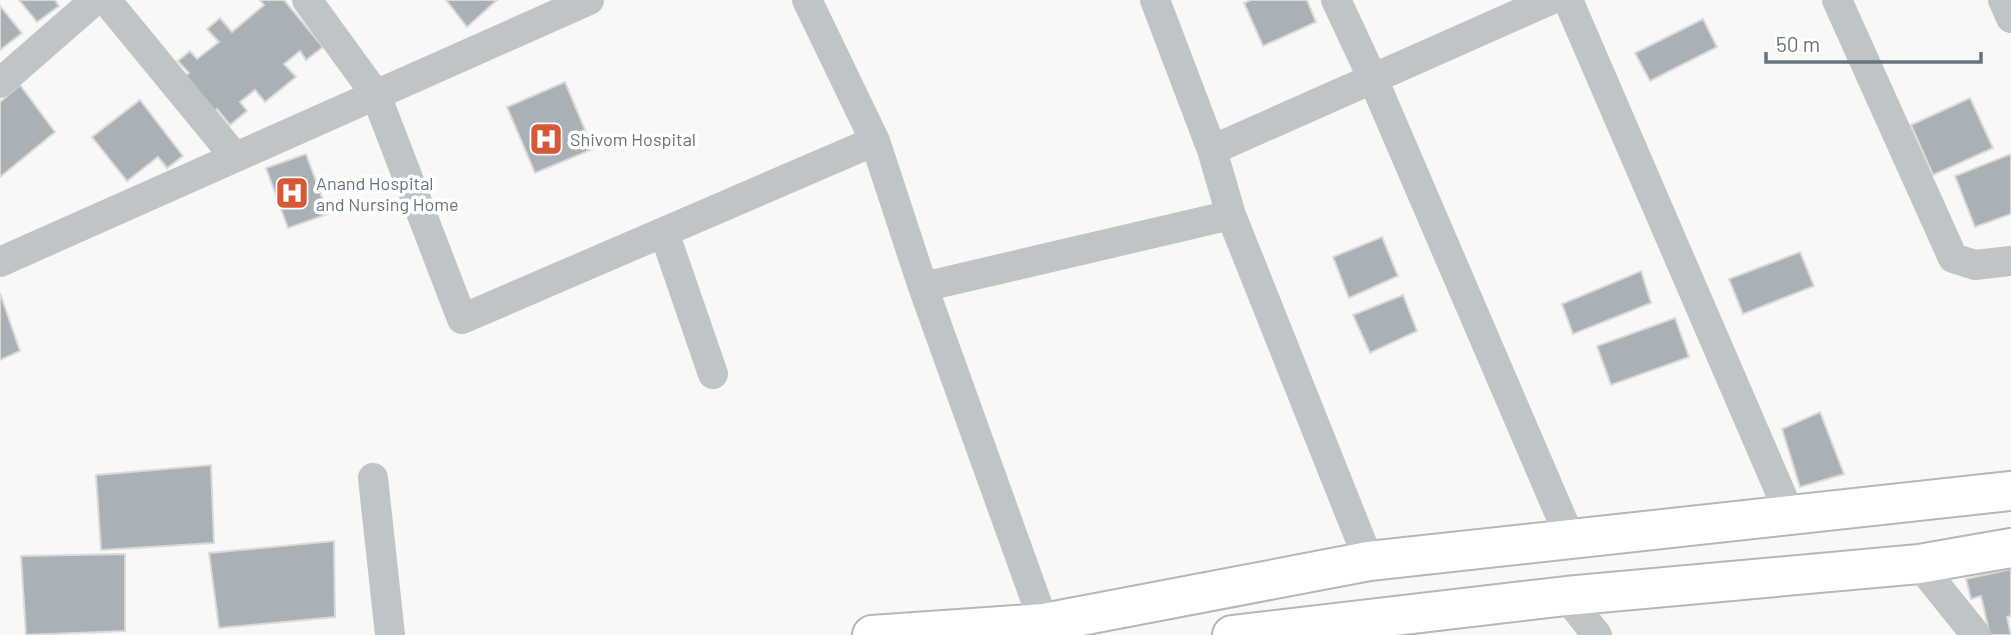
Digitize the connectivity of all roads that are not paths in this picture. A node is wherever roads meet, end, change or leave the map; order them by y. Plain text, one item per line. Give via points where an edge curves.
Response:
1 (95, 0) edge
2 (106, 0) edge
3 (307, 0) edge
4 (589, 0) edge
5 (807, 0) edge
6 (1155, 0) edge
7 (1336, 0) edge
8 (1550, 0) edge
9 (1568, 0) edge
10 (1837, 0) edge
11 (2003, 0) edge
12 (2011, 18) edge
13 (1373, 79) junction
14 (0, 83) edge
15 (376, 95) junction
16 (875, 141) junction
17 (1212, 150) junction
18 (235, 157) junction
19 (1231, 215) junction
20 (663, 232) junction
21 (0, 261) edge
22 (2011, 261) edge
23 (923, 287) junction
24 (713, 374) dead end
25 (373, 478) dead end
26 (2011, 491) edge
27 (1791, 517) junction
28 (1572, 540) junction
29 (2011, 548) edge
30 (1369, 561) junction
31 (1919, 564) junction
32 (1566, 596) junction
33 (1066, 625) edge
34 (390, 635) edge
35 (872, 635) edge
36 (1232, 635) edge
37 (1597, 635) edge
38 (1976, 635) edge

1 - 14 street
2 - 18 street
3 - 15 street
4 - 15 street
5 - 16 street
6 - 17 street
7 - 13 street
8 - 13 street
9 - 27 street
10 - 22 street via 1953,258 1975,265
11 - 12 street
13 - 17 street
13 - 28 street
15 - 18 street
15 - 20 street via 462,319
16 - 20 street
16 - 23 street
17 - 19 street
18 - 21 street
19 - 23 street
19 - 30 street
20 - 24 street
23 - 33 street
25 - 34 street
26 - 27 main road
27 - 28 main road
28 - 30 main road
29 - 31 main road
30 - 33 main road
31 - 32 main road
31 - 38 street
32 - 36 main road
32 - 37 street
33 - 35 main road

